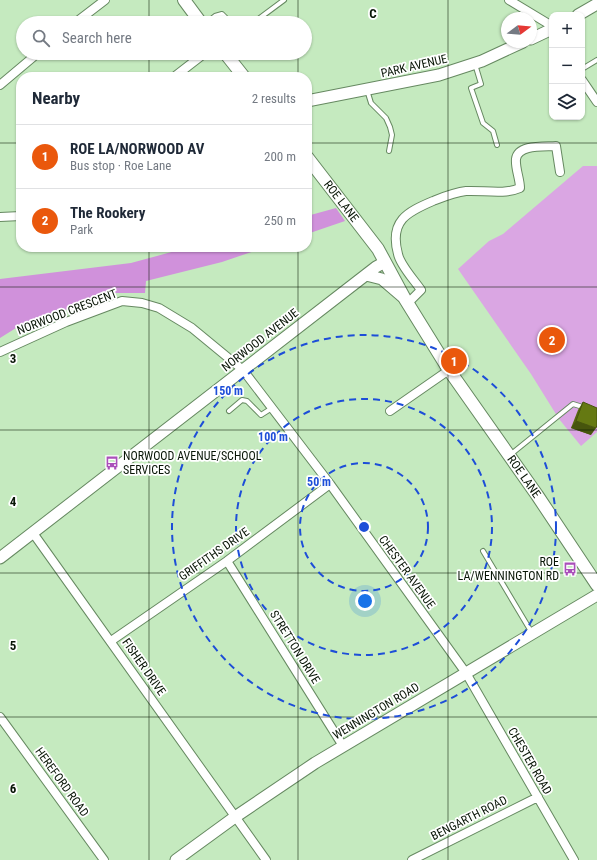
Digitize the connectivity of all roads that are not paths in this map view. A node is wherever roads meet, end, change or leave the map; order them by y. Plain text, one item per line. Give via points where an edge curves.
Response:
1 (105, 0) edge
2 (184, 0) edge
3 (284, 0) edge
4 (509, 0) edge
5 (597, 4) edge
6 (583, 12) edge
7 (84, 16) edge
8 (196, 16) edge
9 (215, 16) edge
10 (224, 16) edge
11 (262, 16) edge
12 (549, 24) edge
13 (549, 30) edge
14 (537, 36) edge
15 (509, 48) edge
16 (30, 60) edge
17 (195, 60) edge
18 (230, 60) edge
19 (597, 60) edge
20 (475, 63) junction
21 (585, 66) edge
22 (180, 72) edge
23 (240, 72) edge
24 (585, 84) edge
25 (0, 85) edge
26 (367, 89) junction
27 (312, 100) edge
28 (597, 102) edge
29 (497, 145) dead end
30 (389, 151) dead end
31 (312, 163) edge
32 (560, 172) dead end
33 (0, 216) edge
34 (16, 216) edge
35 (384, 262) junction
36 (366, 275) junction
37 (406, 301) junction
38 (0, 352) edge
39 (243, 370) junction
40 (450, 370) junction
41 (272, 408) junction
42 (591, 409) edge
43 (229, 411) dead end
44 (390, 411) dead end
45 (509, 455) junction
46 (330, 484) junction
47 (33, 533) junction
48 (483, 551) dead end
49 (0, 558) edge
50 (227, 561) junction
51 (597, 585) edge
52 (597, 595) edge
53 (532, 633) junction
54 (111, 641) junction
55 (466, 673) junction
56 (0, 717) edge
57 (343, 746) junction
58 (538, 797) junction
59 (235, 816) junction
60 (423, 858) edge
61 (104, 860) edge
62 (176, 860) edge
63 (266, 860) edge
64 (412, 860) edge
65 (574, 860) edge

1 - 7 street
2 - 8 main road
3 - 11 lane
4 - 12 street
5 - 6 street
9 - 10 lane
13 - 14 street
15 - 20 street, PARK AVENUE
16 - 25 street
17 - 22 street
18 - 23 main road
19 - 21 lane
20 - 26 street, PARK AVENUE via 439,75
20 - 29 lane via 481,84 471,88 483,123 493,131
24 - 28 street
26 - 27 street, PARK AVENUE
26 - 30 lane via 371,103 386,118 390,127 392,135
31 - 35 main road, ROE LANE via 378,249
32 - 37 street via 556,146 526,149 518,153 516,160 520,188 511,192 463,192 410,211 399,222 395,238 398,256 421,290
33 - 34 street
35 - 36 street, NORWOOD AVENUE
35 - 37 main road, ROE LANE
36 - 37 street via 382,279
36 - 39 street, NORWOOD AVENUE
37 - 40 main road, ROE LANE
38 - 39 street, NORWOOD CRESCENT via 66,322 122,301 159,308 192,328
39 - 41 street, CHESTER AVENUE
39 - 47 street, NORWOOD AVENUE
40 - 44 street
40 - 45 main road, ROE LANE
41 - 43 lane via 261,415 247,401 242,400
41 - 46 street, CHESTER AVENUE
42 - 45 lane via 573,404
45 - 51 main road, ROE LANE
46 - 50 street, GRIFFITHS DRIVE
46 - 55 street, CHESTER AVENUE
47 - 49 street, NORWOOD AVENUE
47 - 54 street, FISHER DRIVE
48 - 53 lane
50 - 54 street, GRIFFITHS DRIVE
50 - 57 street, STRETTON DRIVE
52 - 53 street, WENNINGTON ROAD
53 - 55 street, WENNINGTON ROAD
54 - 59 street, FISHER DRIVE
55 - 57 street, WENNINGTON ROAD
55 - 58 street, CHESTER ROAD
56 - 61 street, HEREFORD ROAD
57 - 59 street, WENNINGTON ROAD
58 - 60 street, BENGARTH ROAD
58 - 65 street, CHESTER ROAD
59 - 62 street, WENNINGTON ROAD
59 - 63 street, FISHER DRIVE
60 - 64 street, BENGARTH ROAD

